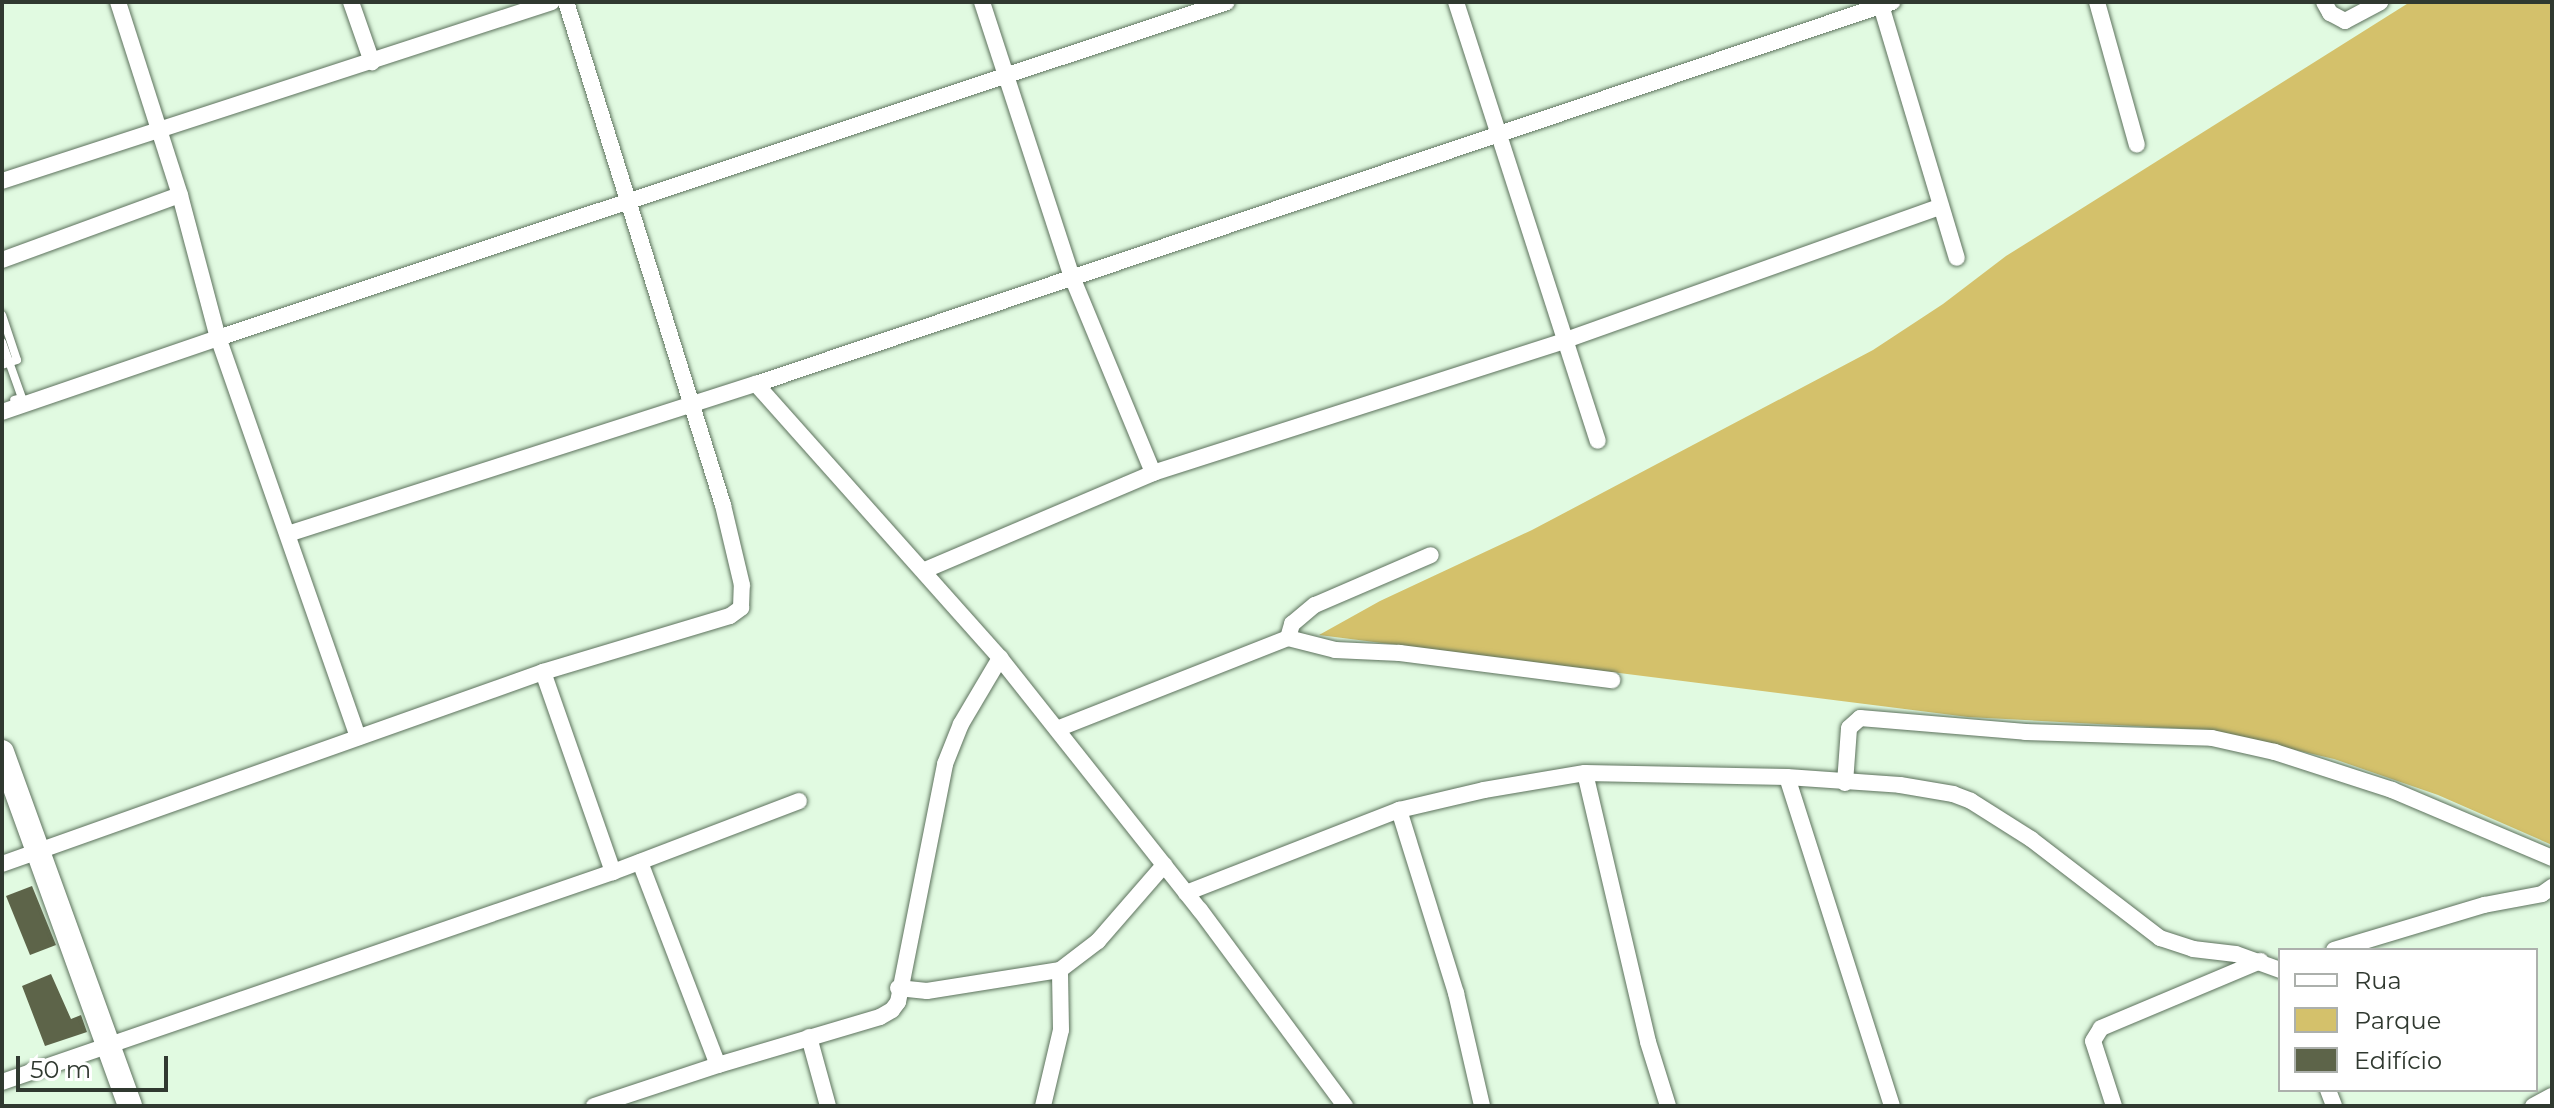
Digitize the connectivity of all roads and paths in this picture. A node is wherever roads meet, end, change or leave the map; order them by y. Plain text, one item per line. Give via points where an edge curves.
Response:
1 (118, 2) edge
2 (351, 2) edge
3 (552, 2) edge
4 (566, 2) edge
5 (982, 2) edge
6 (1227, 2) edge
7 (1456, 2) edge
8 (2097, 2) edge
9 (2324, 2) edge
10 (2380, 2) edge
11 (1884, 3) edge
12 (372, 62) junction
13 (1005, 75) junction
14 (158, 133) junction
15 (1498, 136) junction
16 (2137, 145) dead end
17 (2, 181) edge
18 (180, 195) junction
19 (626, 200) junction
20 (1940, 207) junction
21 (1957, 258) dead end
22 (2, 260) edge
23 (1072, 277) junction
24 (2, 315) edge
25 (218, 338) junction
26 (1563, 341) junction
27 (2, 342) edge
28 (6, 364) edge
29 (756, 384) junction
30 (2, 404) edge
31 (691, 404) junction
32 (2, 412) edge
33 (1598, 441) dead end
34 (1153, 473) junction
35 (288, 534) junction
36 (1431, 555) dead end
37 (925, 570) junction
38 (1288, 638) junction
39 (1000, 658) junction
40 (543, 672) junction
41 (1612, 680) dead end
42 (1057, 729) junction
43 (358, 737) junction
44 (2, 752) edge
45 (1585, 773) junction
46 (1787, 777) junction
47 (1845, 783) junction
48 (799, 801) dead end
49 (1399, 810) junction
50 (37, 851) junction
51 (2552, 858) edge
52 (640, 862) junction
53 (2, 864) edge
54 (1164, 865) junction
55 (613, 872) junction
56 (2552, 887) edge
57 (1186, 893) junction
58 (2341, 948) edge
59 (2260, 961) junction
60 (2278, 969) edge
61 (1060, 970) junction
62 (898, 988) junction
63 (809, 1037) junction
64 (107, 1045) junction
65 (718, 1065) junction
66 (2, 1082) edge
67 (2552, 1096) edge
68 (1887, 1104) edge
69 (1343, 1105) edge
70 (130, 1106) edge
71 (594, 1106) edge
72 (828, 1106) edge
73 (1043, 1106) edge
74 (1482, 1106) edge
75 (1668, 1106) edge
76 (2114, 1106) edge
77 (2533, 1106) edge

1 - 14 street
2 - 12 street
3 - 12 street
4 - 19 street
5 - 13 street
6 - 13 street
7 - 15 street
8 - 16 street
9 - 10 street via 2330,13 2345,21
11 - 15 street
11 - 20 street
12 - 14 street
13 - 19 street
13 - 23 street
14 - 17 street
14 - 18 street
15 - 23 street
15 - 26 street
18 - 22 street
18 - 25 street
19 - 25 street
19 - 31 street
20 - 21 street
20 - 26 street
23 - 29 street
23 - 34 street
24 - 28 lane via 17,360
25 - 32 street
25 - 35 street
26 - 33 street
26 - 34 street
27 - 28 lane
28 - 30 lane via 22,398
29 - 31 street
29 - 37 street
31 - 35 street
31 - 40 street via 723,505 742,585 741,608 730,616
34 - 37 street
35 - 43 street
36 - 38 street via 1315,605 1292,624
37 - 39 street
38 - 41 street via 1335,650 1400,653
38 - 42 street
39 - 42 street
39 - 62 street via 961,724 945,764
40 - 43 street
40 - 55 street
42 - 54 street
43 - 50 street
44 - 50 street
45 - 46 street
45 - 49 street
45 - 75 street
46 - 47 street
46 - 68 street
47 - 51 street via 1849,728 1860,718 2025,732 2212,738 2379,786
47 - 59 street via 1900,785 1971,801 2031,839 2160,938
48 - 52 street
49 - 57 street
49 - 74 street via 1456,993
50 - 53 street
50 - 64 street
52 - 55 street
52 - 65 street
54 - 57 street
54 - 61 street via 1098,941
55 - 64 street
56 - 58 street
57 - 69 street
59 - 60 street
59 - 76 street via 2101,1028 2093,1041
61 - 62 street via 927,991
61 - 73 street via 1061,1030
62 - 63 street via 898,1002 880,1017
63 - 65 street
63 - 72 street
64 - 66 street
64 - 70 street
65 - 71 street
67 - 77 street

